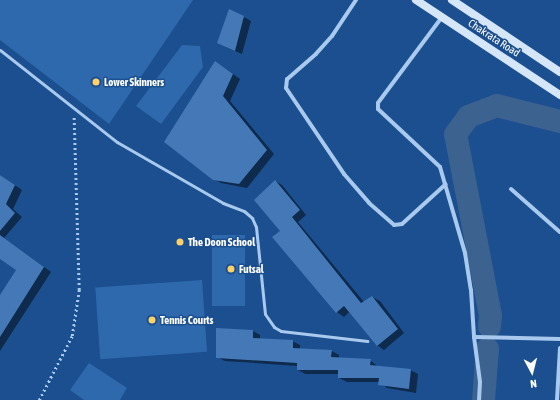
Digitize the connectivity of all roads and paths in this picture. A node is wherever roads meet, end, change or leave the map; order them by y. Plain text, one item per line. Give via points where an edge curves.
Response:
1 (356, 0) edge
2 (416, 0) edge
3 (452, 0) edge
4 (442, 17) junction
5 (0, 50) edge
6 (560, 72) edge
7 (560, 95) edge
8 (73, 108) junction
9 (446, 184) junction
10 (511, 189) dead end
11 (560, 232) edge
12 (474, 337) junction
13 (560, 339) edge
14 (367, 341) dead end
15 (560, 348) edge
16 (39, 400) edge
17 (479, 400) edge
18 (557, 400) edge

1 - 9 street via 332,36 316,54 287,78 286,88 344,174 369,203 394,225 402,224
2 - 4 main road, Chakrata Road
3 - 6 main road, Chakrata Road
4 - 7 main road, Chakrata Road
4 - 9 street via 377,105 378,109 440,167
5 - 8 lane
8 - 14 lane via 117,142 223,203 244,211 252,218 256,227 265,314 274,327 281,331
8 - 16 path via 78,290 72,336
9 - 12 street via 465,252
10 - 11 street
12 - 13 street
12 - 17 street via 480,382
15 - 18 street

